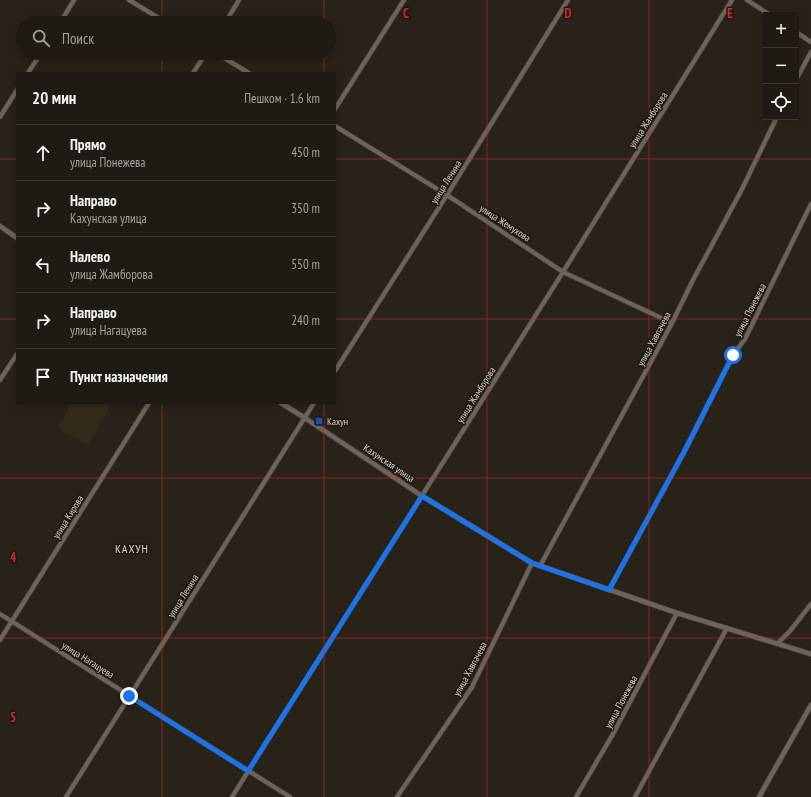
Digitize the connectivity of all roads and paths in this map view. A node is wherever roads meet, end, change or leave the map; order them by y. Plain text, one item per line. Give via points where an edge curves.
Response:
1 (74, 0) edge
2 (129, 0) edge
3 (239, 0) edge
4 (404, 0) edge
5 (568, 0) edge
6 (732, 0) edge
7 (747, 0) edge
8 (765, 12) edge
9 (64, 16) edge
10 (155, 16) edge
11 (229, 16) edge
12 (799, 34) edge
13 (811, 42) edge
14 (811, 52) edge
15 (36, 60) edge
16 (201, 60) edge
17 (228, 60) edge
18 (29, 72) edge
19 (194, 72) edge
20 (247, 72) edge
21 (799, 74) edge
22 (16, 92) edge
23 (336, 107) edge
24 (0, 118) edge
25 (776, 120) edge
26 (336, 127) edge
27 (447, 195) junction
28 (811, 204) edge
29 (0, 226) edge
30 (16, 237) edge
31 (563, 272) junction
32 (672, 323) junction
33 (16, 356) edge
34 (336, 369) edge
35 (0, 380) edge
36 (148, 404) edge
37 (283, 404) edge
38 (313, 404) edge
39 (305, 418) junction
40 (422, 496) junction
41 (532, 563) junction
42 (540, 566) junction
43 (609, 590) junction
44 (811, 604) edge
45 (677, 613) junction
46 (0, 614) edge
47 (12, 621) junction
48 (727, 628) junction
49 (0, 640) edge
50 (778, 643) junction
51 (811, 654) edge
52 (129, 696) junction
53 (811, 705) edge
54 (248, 771) junction
55 (66, 797) edge
56 (232, 797) edge
57 (290, 797) edge
58 (397, 797) edge
59 (576, 797) edge
60 (635, 797) edge
61 (759, 797) edge

1 - 9 street
2 - 10 street
3 - 11 street
4 - 23 street
5 - 27 street, улица Ленина
6 - 31 street, улица Жамборова
7 - 8 street
12 - 13 street
14 - 21 street
15 - 18 street
16 - 19 street
17 - 20 street
22 - 24 street
25 - 32 street, улица Хавпачева
26 - 27 street, улица Жемухова
27 - 31 street, улица Жемухова
27 - 34 street, улица Ленина
28 - 43 street, улица Понежева via 745,339 733,355
29 - 30 street
31 - 32 street, улица Жемухова
31 - 40 street, улица Жамборова
32 - 42 street, улица Хавпачева
33 - 35 street
36 - 47 street, улица Кирова
37 - 39 street, Кахунская улица
38 - 39 street, улица Ленина
39 - 40 street, Кахунская улица
39 - 52 street, улица Ленина
40 - 41 street, Кахунская улица
40 - 54 street, улица Жамборова
41 - 42 street, Кахунская улица
41 - 58 street, улица Хавпачева via 472,687
42 - 43 street, Кахунская улица
43 - 45 street, Кахунская улица
44 - 50 street
45 - 48 street, Кахунская улица
45 - 59 street, улица Понежева via 613,734
46 - 47 street, улица Нагацуева
47 - 49 street, улица Кирова
47 - 52 street, улица Нагацуева
48 - 50 street, Кахунская улица
48 - 60 street
50 - 51 street, Кахунская улица
52 - 54 street, улица Нагацуева
52 - 55 street, улица Ленина
53 - 61 street
54 - 56 street, улица Жамборова
54 - 57 street, улица Нагацуева

